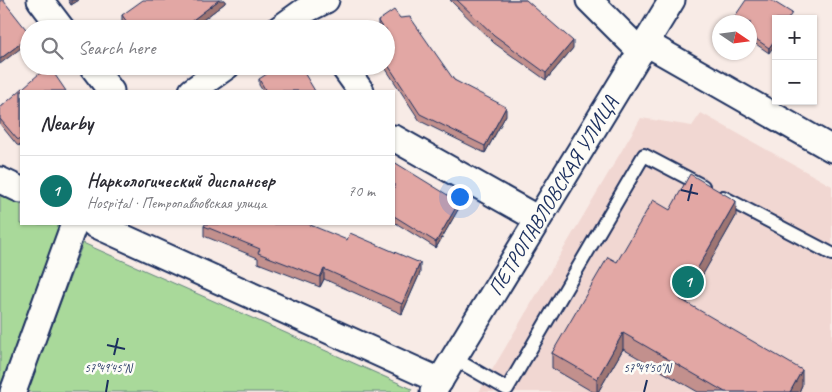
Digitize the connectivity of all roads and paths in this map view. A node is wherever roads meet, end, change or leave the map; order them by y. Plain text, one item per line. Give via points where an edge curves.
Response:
1 (40, 0) edge
2 (589, 0) edge
3 (672, 0) edge
4 (311, 10) edge
5 (55, 20) edge
6 (294, 20) edge
7 (643, 47) junction
8 (99, 75) edge
9 (214, 75) edge
10 (350, 75) edge
11 (111, 90) edge
12 (193, 90) edge
13 (360, 90) edge
14 (395, 139) edge
15 (832, 149) edge
16 (0, 180) edge
17 (20, 190) edge
18 (538, 219) junction
19 (74, 225) edge
20 (96, 225) edge
21 (832, 254) edge
22 (453, 358) junction
23 (436, 386) edge
24 (13, 392) edge

1 - 5 street
2 - 7 street
3 - 7 street, ПЕТРОПАВЛОВСКАЯ УЛИЦА
4 - 6 street
7 - 15 street
7 - 18 street, ПЕТРОПАВЛОВСКАЯ УЛИЦА
8 - 11 street
9 - 12 street
10 - 13 street
14 - 18 street
16 - 17 street
18 - 22 street, ПЕТРОПАВЛОВСКАЯ УЛИЦА
19 - 24 street
20 - 23 street
21 - 22 lane via 644,155 507,389
22 - 23 street, ПЕТРОПАВЛОВСКАЯ УЛИЦА

